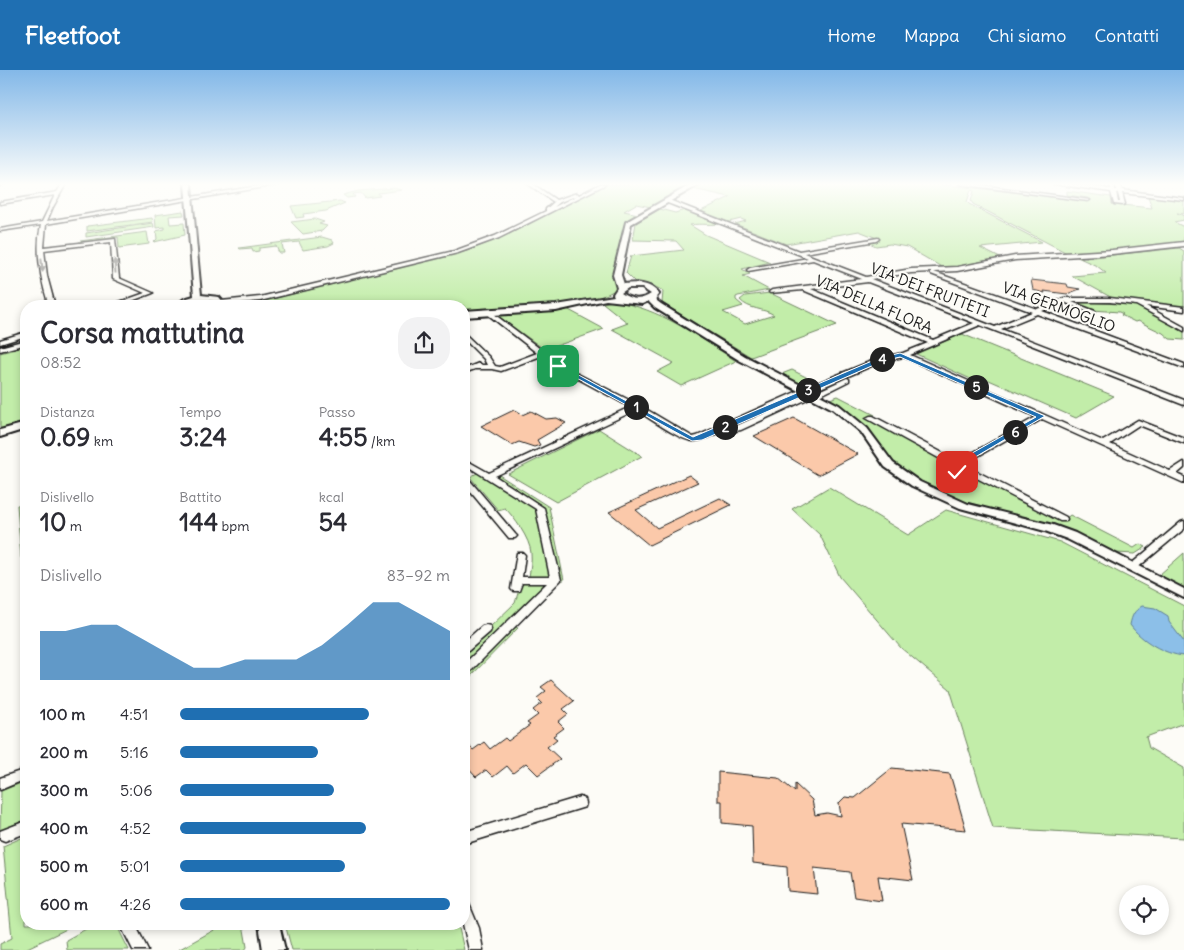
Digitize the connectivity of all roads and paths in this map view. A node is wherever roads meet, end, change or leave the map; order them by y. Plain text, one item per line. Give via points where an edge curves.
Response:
1 (27, 225) edge
2 (44, 225) edge
3 (191, 225) edge
4 (522, 225) edge
5 (628, 225) edge
6 (730, 225) edge
7 (0, 230) edge
8 (876, 238) dead end
9 (1184, 244) edge
10 (42, 249) junction
11 (800, 252) junction
12 (816, 258) junction
13 (750, 270) dead end
14 (926, 270) junction
15 (618, 271) junction
16 (868, 279) junction
17 (637, 286) junction
18 (804, 288) junction
19 (772, 292) dead end
20 (623, 295) junction
21 (653, 297) junction
22 (198, 298) junction
23 (50, 300) edge
24 (130, 300) edge
25 (191, 300) edge
26 (217, 300) edge
27 (252, 300) edge
28 (1062, 300) junction
29 (1134, 303) junction
30 (1147, 304) junction
31 (1184, 309) edge
32 (488, 312) junction
33 (1036, 312) junction
34 (1093, 312) dead end
35 (470, 314) edge
36 (673, 318) junction
37 (980, 323) junction
38 (1184, 324) edge
39 (996, 329) junction
40 (1184, 329) edge
41 (20, 336) edge
42 (0, 342) edge
43 (470, 342) edge
44 (934, 343) junction
45 (20, 344) edge
46 (0, 349) edge
47 (542, 353) junction
48 (904, 355) junction
49 (491, 365) junction
50 (1184, 366) edge
51 (470, 369) edge
52 (807, 394) junction
53 (1184, 404) edge
54 (636, 408) junction
55 (1042, 416) junction
56 (870, 418) dead end
57 (20, 428) edge
58 (0, 434) edge
59 (1184, 441) edge
60 (1104, 444) junction
61 (1184, 464) edge
62 (470, 465) edge
63 (964, 466) junction
64 (477, 469) junction
65 (470, 472) edge
66 (1170, 474) junction
67 (489, 476) junction
68 (1184, 480) edge
69 (470, 486) edge
70 (1063, 519) dead end
71 (1184, 524) edge
72 (512, 536) dead end
73 (520, 555) dead end
74 (1133, 567) junction
75 (556, 580) junction
76 (1184, 594) edge
77 (486, 629) dead end
78 (476, 638) junction
79 (470, 643) edge
80 (490, 645) junction
81 (470, 665) edge
82 (20, 776) edge
83 (0, 784) edge
84 (580, 803) dead end
85 (20, 829) edge
86 (5, 835) dead end
87 (470, 836) edge
88 (470, 923) edge
89 (131, 930) edge
90 (141, 950) edge
91 (476, 950) edge

1 - 7 street
2 - 10 street
3 - 22 street
4 - 27 street via 451,254
5 - 15 main road
6 - 11 street, VIA DEI FRUTTETI
8 - 11 street
9 - 14 street via 1015,258 957,269
10 -> 23 street via 43,275
24 -> 10 street via 150,293 116,279 113,240
11 - 12 street, VIA DEI FRUTTETI
12 - 13 street
12 - 16 street, VIA DEI FRUTTETI
14 - 16 street
14 - 33 street, VIA GERMOGLIO
15 - 17 main road via 625,280
15 - 20 main road
16 - 18 street
16 - 37 street, VIA DEI FRUTTETI
17 - 20 main road
17 - 21 main road via 653,290
18 - 19 street
18 - 44 street, VIA DELLA FLORA
20 - 21 main road via 643,301
20 - 32 main road via 556,308
20 - 36 street
21 - 36 street via 653,302
22 - 25 street
22 - 26 street
28 - 29 street
28 - 33 street
28 - 34 street
29 - 30 street
29 - 40 street
30 - 31 street
30 - 38 street
32 - 35 main road
32 - 47 street
33 - 39 street
33 - 50 street, VIA GERMOGLIO
36 - 52 street
37 - 39 street, VIA DEI FRUTTETI
37 - 44 street
39 - 53 street, VIA DEI FRUTTETI
41 - 42 street
43 - 49 street
44 - 48 street
45 - 46 street
47 - 49 street via 501,369
47 - 54 street via 566,370
48 - 52 street
48 - 55 street
49 - 51 street
52 - 54 street via 735,426 696,439 684,436
52 - 74 street via 864,430 894,470 921,487 964,506 1060,532
54 - 67 street
55 - 60 street
55 - 63 street
56 - 63 street
57 - 58 main road
59 - 60 street via 1138,422
60 - 66 street
61 - 66 street
62 - 64 street
63 - 70 street
64 - 65 street
64 - 67 street
66 - 68 street
67 - 75 street via 540,508
69 - 72 street
71 - 74 street
73 - 75 street via 517,584
74 - 76 street
75 - 80 street
77 - 78 street
78 - 79 street
78 - 80 street
80 - 81 street
82 - 83 street
84 - 87 street
85 - 86 street
88 - 91 street
89 - 90 street

